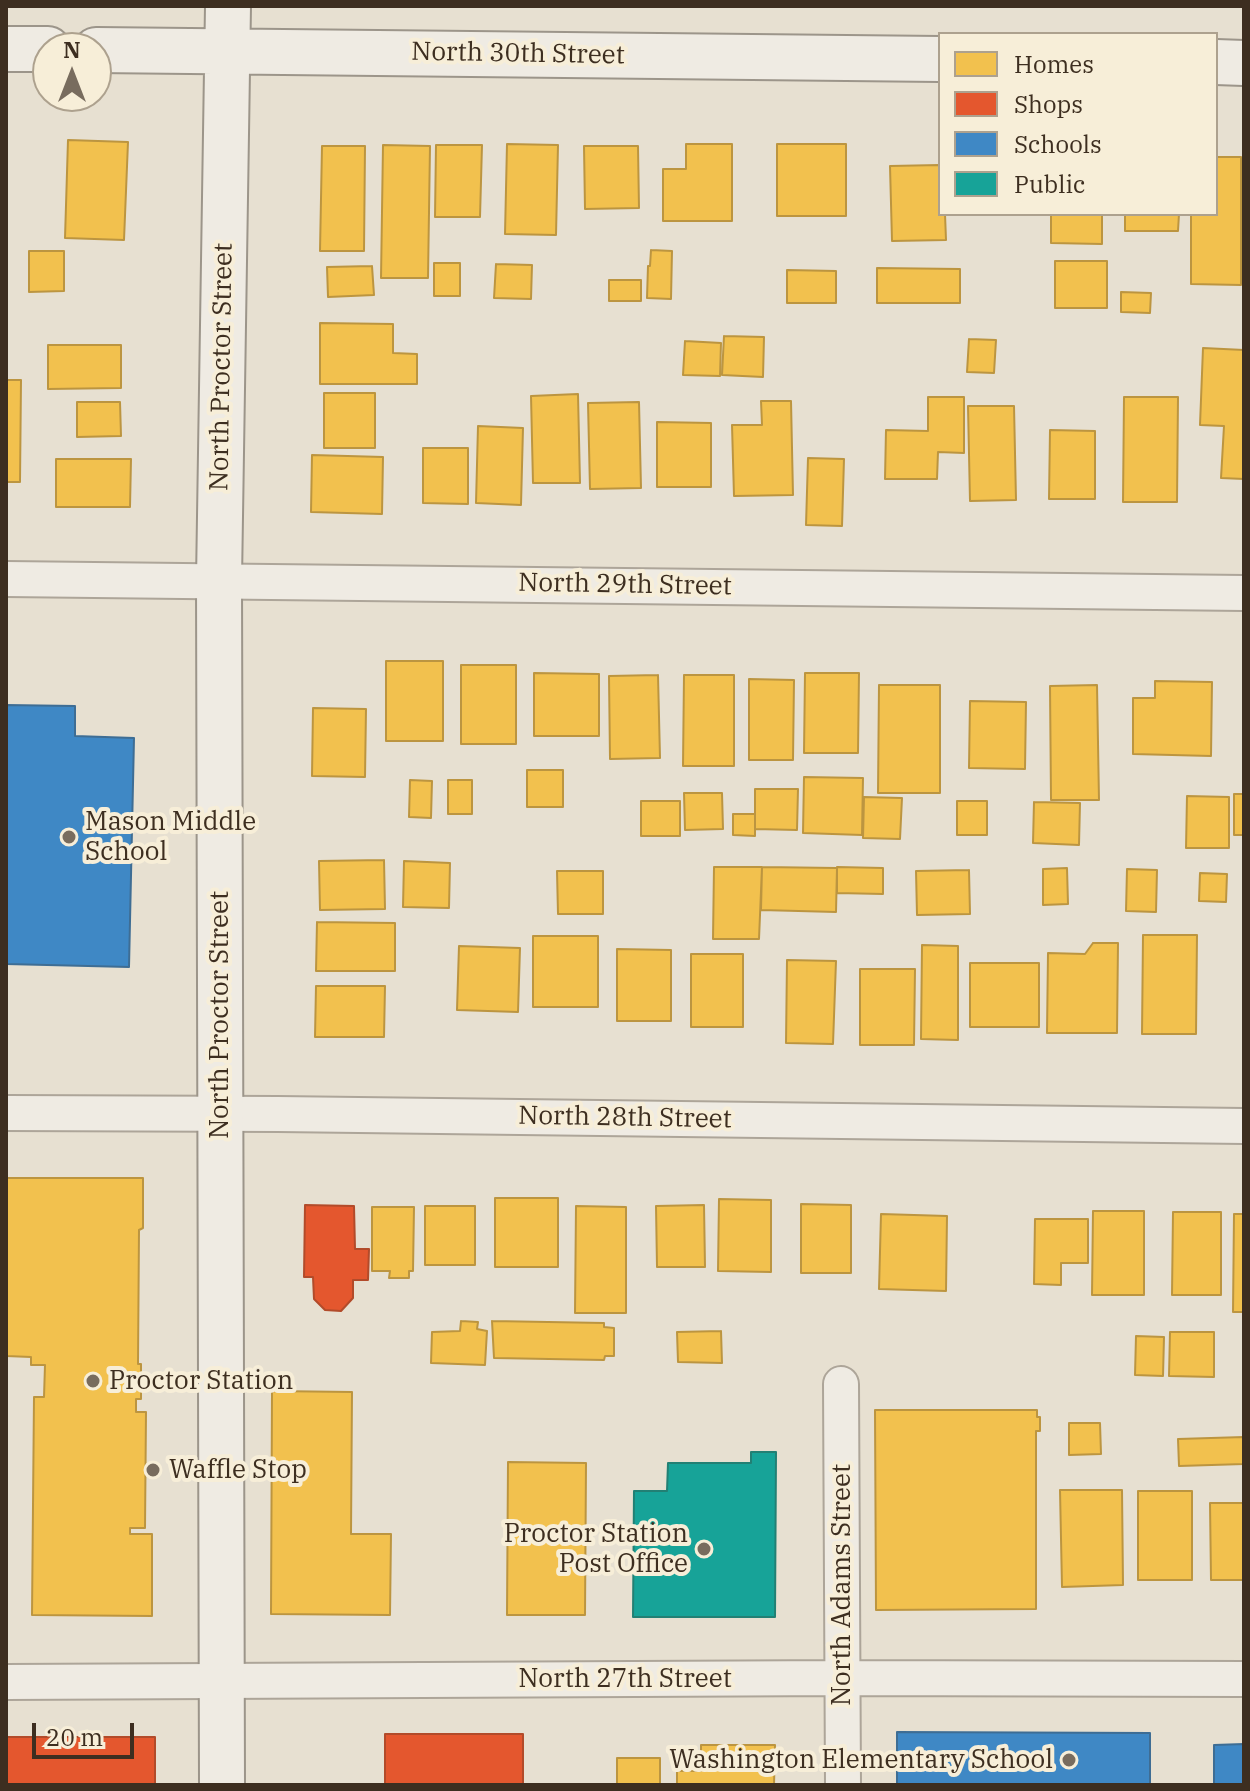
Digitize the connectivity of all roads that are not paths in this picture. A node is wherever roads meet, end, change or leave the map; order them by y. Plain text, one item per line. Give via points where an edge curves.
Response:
1 (228, 6) edge
2 (6, 49) edge
3 (32, 49) edge
4 (112, 50) edge
5 (227, 51) junction
6 (938, 59) edge
7 (1218, 62) edge
8 (1244, 63) edge
9 (6, 579) edge
10 (219, 580) junction
11 (1244, 593) edge
12 (6, 1113) edge
13 (220, 1113) junction
14 (1244, 1126) edge
15 (841, 1384) dead end
16 (843, 1678) junction
17 (1244, 1679) edge
18 (6, 1682) edge
19 (221, 1682) junction
20 (222, 1785) edge
21 (843, 1785) edge

1 - 5 street, North Proctor Street
2 - 3 street
4 - 5 street, North 30th Street
5 - 6 street, North 30th Street
5 - 10 street, North Proctor Street
7 - 8 street
9 - 10 street, North 29th Street
10 - 11 street, North 29th Street
10 - 13 street, North Proctor Street
12 - 13 street, North 28th Street
13 - 14 street, North 28th Street
13 - 19 street, North Proctor Street
15 - 16 street, North Adams Street
16 - 17 street, North 27th Street
16 - 19 street, North 27th Street
16 - 21 street, North Adams Street
18 - 19 street, North 27th Street
19 - 20 street, North Proctor Street

